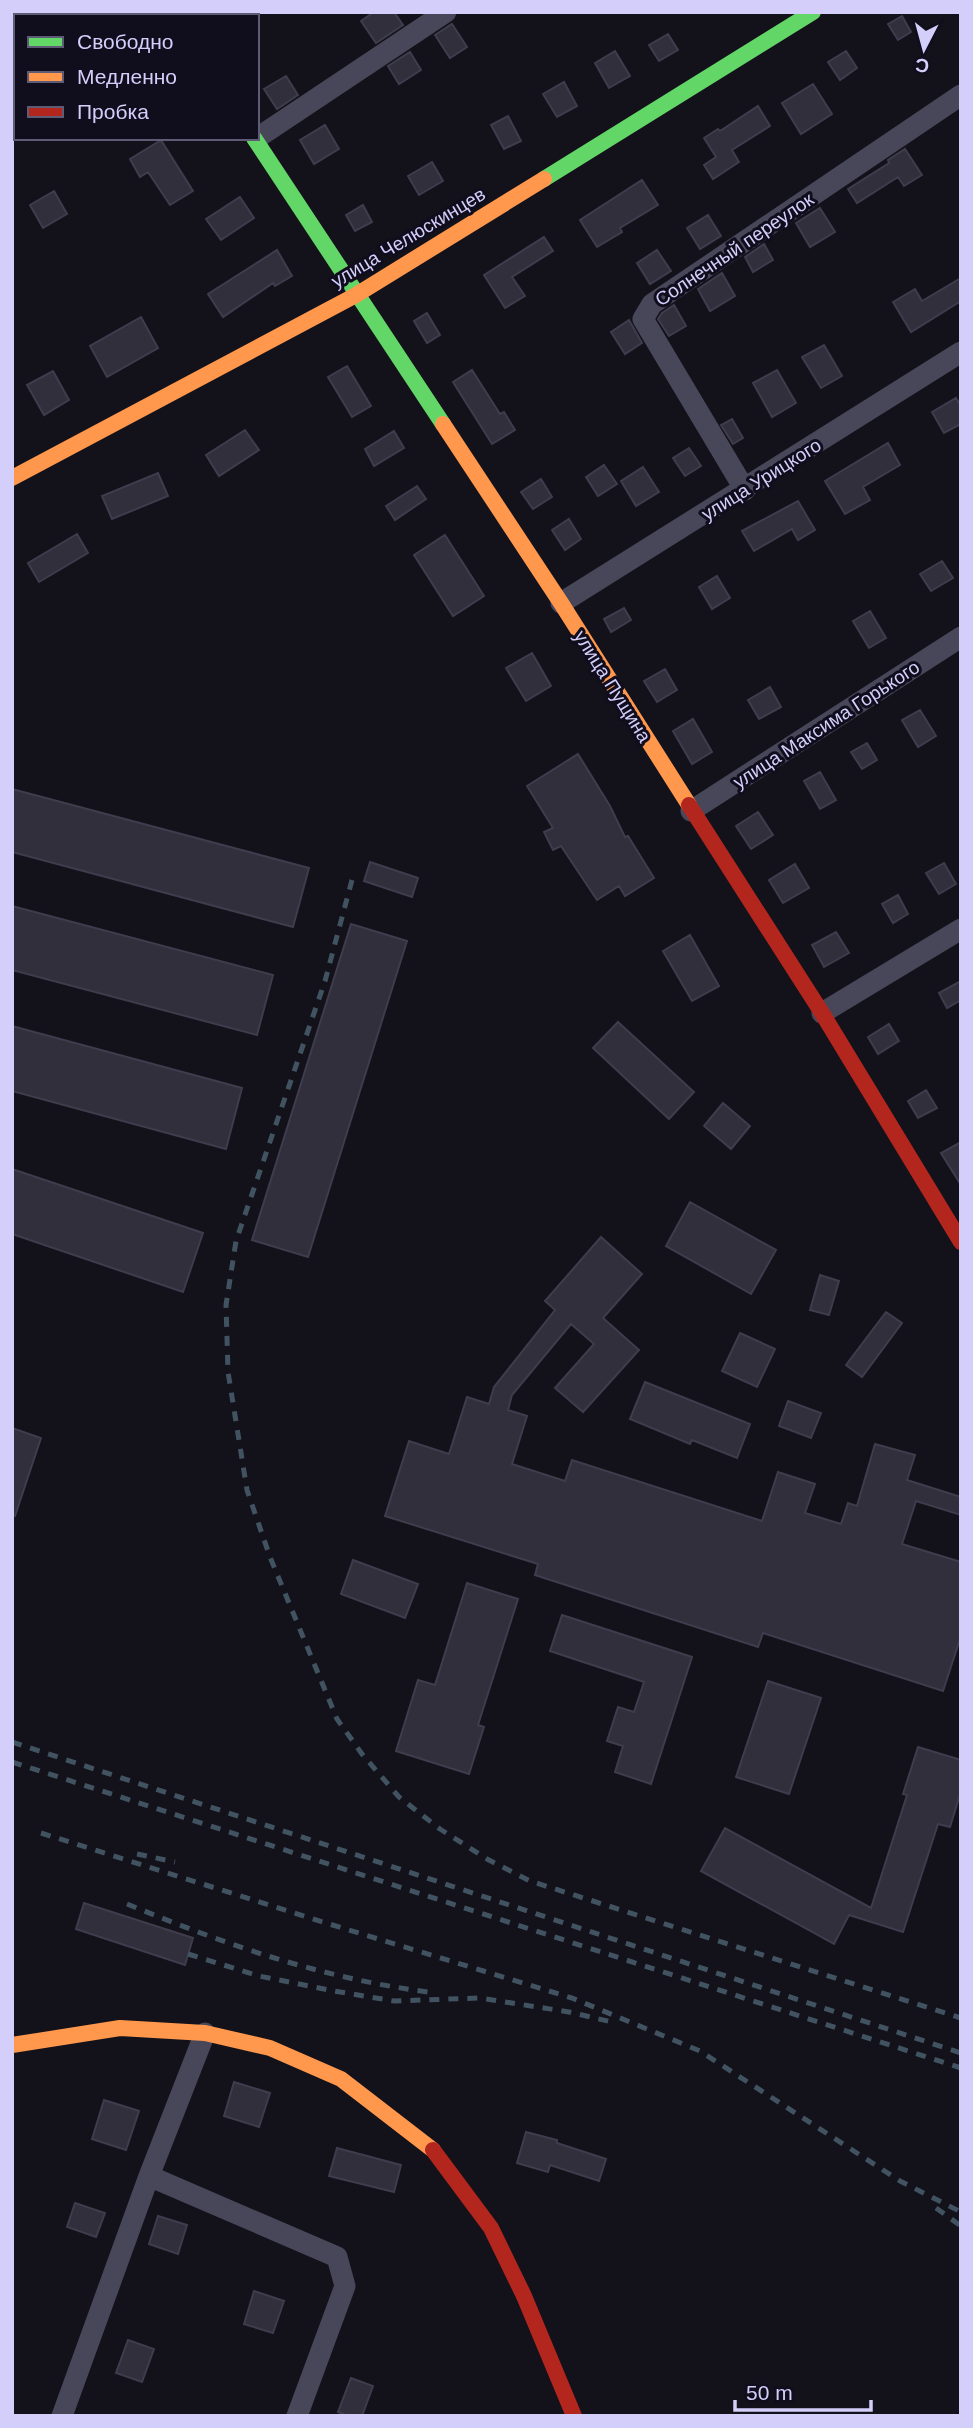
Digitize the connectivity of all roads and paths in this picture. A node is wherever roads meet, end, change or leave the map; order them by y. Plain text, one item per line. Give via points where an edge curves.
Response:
1 (446, 12) edge
2 (813, 12) edge
3 (961, 95) edge
4 (259, 135) edge
5 (256, 140) edge
6 (356, 295) junction
7 (961, 352) edge
8 (12, 478) edge
9 (745, 490) junction
10 (561, 603) junction
11 (961, 637) edge
12 (691, 811) junction
13 (961, 929) edge
14 (822, 1013) junction
15 (954, 1219) edge
16 (961, 1242) edge
17 (205, 2033) junction
18 (12, 2045) edge
19 (149, 2176) junction
20 (62, 2416) edge
21 (297, 2416) edge
22 (574, 2416) edge

1 - 4 street
2 - 6 street, улица Челюскинцев
3 - 9 street, Солнечный переулок via 652,303 643,319
5 - 6 street, улица Пущина
6 - 8 street, улица Челюскинцев
6 - 10 street, улица Пущина
7 - 9 street, улица Урицкого
9 - 10 street, улица Урицкого
10 - 12 street, улица Пущина
11 - 12 street, улица Максима Горького
12 - 14 street, улица Пущина
13 - 14 street
14 - 15 street, улица Пущина
15 - 16 street, улица Пущина
17 - 18 street via 120,2028
17 - 19 street
17 - 22 street via 270,2048 341,2079 433,2150 492,2228
19 - 20 street
19 - 21 street via 337,2257 345,2286

